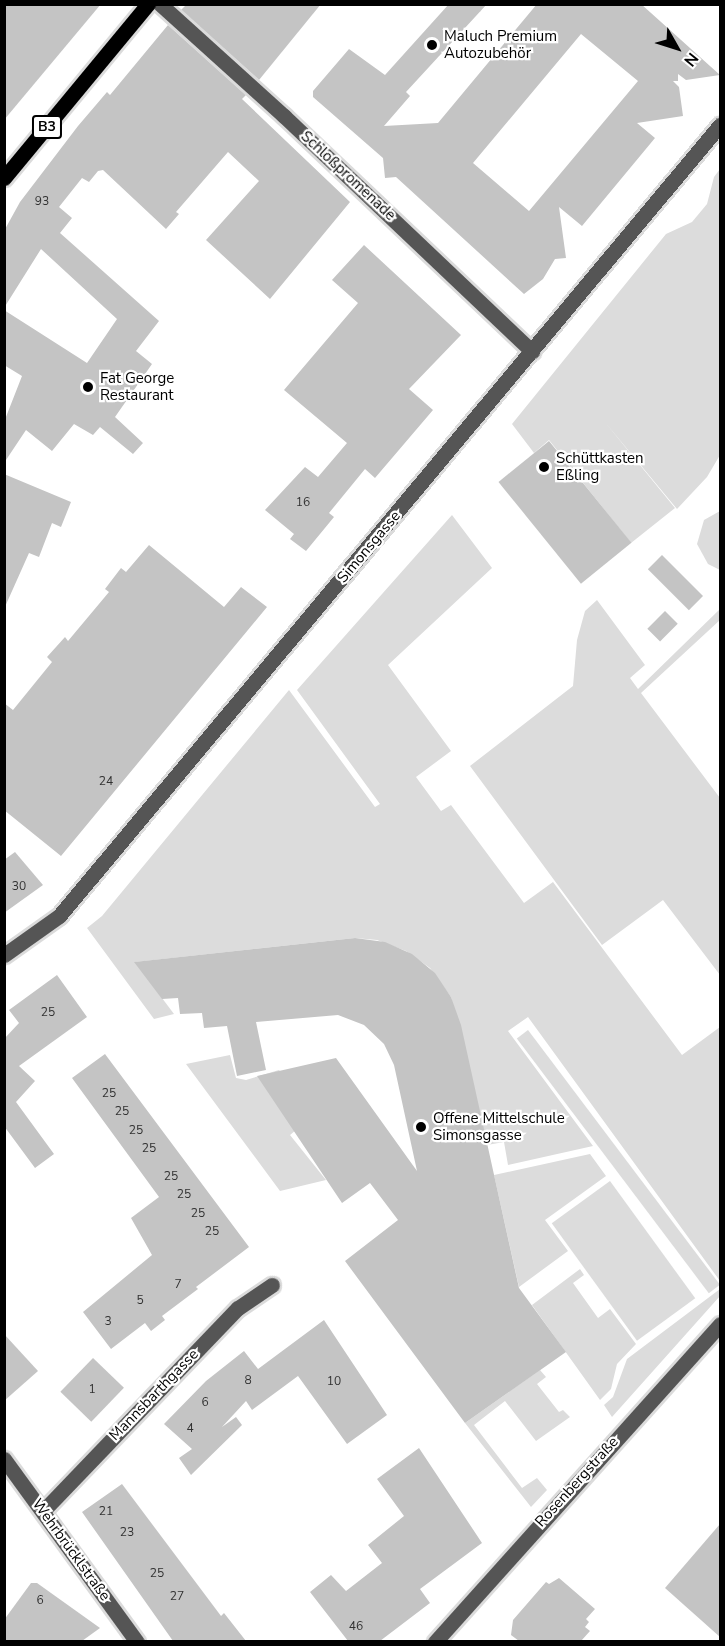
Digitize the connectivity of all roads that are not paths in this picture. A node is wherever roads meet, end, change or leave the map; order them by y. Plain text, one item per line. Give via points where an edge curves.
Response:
1 (148, 4) edge
2 (160, 4) edge
3 (720, 125) edge
4 (4, 178) edge
5 (532, 351) junction
6 (4, 955) edge
7 (272, 1285) dead end
8 (720, 1324) edge
9 (4, 1459) edge
10 (43, 1511) junction
11 (137, 1641) edge
12 (435, 1641) edge

1 - 4 main road, B3
2 - 5 street, Schloßpromenade
3 - 5 street, Simonsgasse
5 - 6 street, Simonsgasse via 59,916
7 - 10 street, Mannsbarthgasse via 238,1308
8 - 12 street, Rosenbergstraße
9 - 10 street, Wehrbrücklstraße
10 - 11 street, Wehrbrücklstraße

